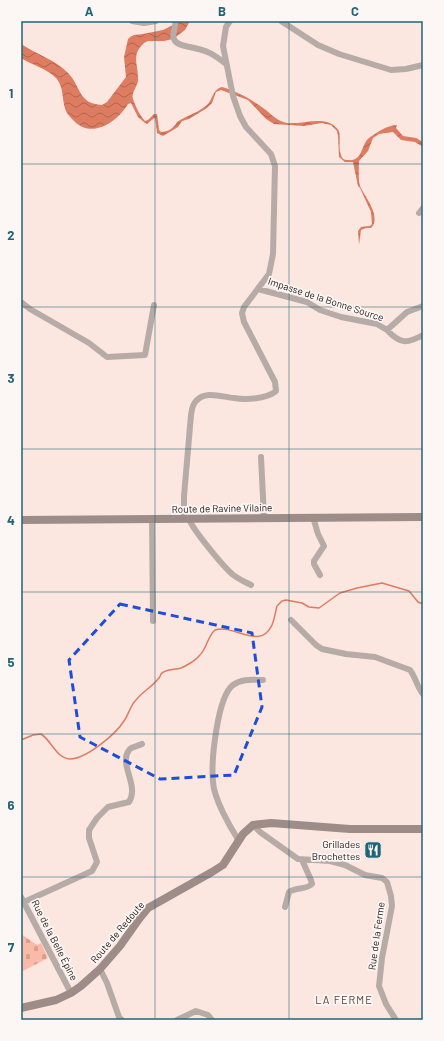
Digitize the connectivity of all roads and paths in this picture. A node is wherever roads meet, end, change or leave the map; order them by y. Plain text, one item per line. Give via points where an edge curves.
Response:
1 (132, 21) edge
2 (156, 21) edge
3 (230, 21) edge
4 (281, 21) edge
5 (176, 23) edge
6 (226, 64) junction
7 (423, 66) edge
8 (423, 208) edge
9 (419, 213) dead end
10 (258, 289) junction
11 (21, 302) edge
12 (154, 304) dead end
13 (423, 306) edge
14 (387, 330) junction
15 (423, 335) edge
16 (261, 457) dead end
17 (313, 517) junction
18 (423, 517) edge
19 (264, 518) junction
20 (152, 519) junction
21 (186, 519) junction
22 (21, 520) edge
23 (320, 575) dead end
24 (251, 585) dead end
25 (291, 620) dead end
26 (153, 621) dead end
27 (263, 680) dead end
28 (423, 694) edge
29 (142, 744) dead end
30 (253, 825) junction
31 (423, 829) edge
32 (239, 841) junction
33 (302, 860) junction
34 (22, 900) edge
35 (285, 907) dead end
36 (100, 969) junction
37 (71, 993) junction
38 (21, 1007) edge
39 (122, 1020) edge
40 (177, 1020) edge
41 (212, 1020) edge
42 (396, 1020) edge

1 - 2 street
3 - 6 street via 226,27 223,46
4 - 7 street via 318,45 339,54 391,70
5 - 6 street via 173,33 176,42 213,53
6 - 10 street via 233,96 243,122 271,154 275,166 273,254 269,274
8 - 9 street
10 - 14 street, Impasse de la Bonne Source via 307,302 320,310 377,324
10 - 21 street via 242,313 244,322 275,382 276,391 264,397 235,399 209,394 196,399 191,415 184,496
11 - 12 street via 89,343 106,357 145,355
13 - 14 street, Impasse de la Bonne Source via 407,312
14 - 15 street, Impasse de la Bonne Source via 403,342
16 - 19 street
17 - 18 main road, Route de Ravine Vilaine
17 - 19 main road, Route de Ravine Vilaine
17 - 23 street via 324,546 314,561
19 - 21 main road, Route de Ravine Vilaine
20 - 21 main road, Route de Ravine Vilaine
20 - 22 main road, Route de Ravine Vilaine
20 - 26 street
21 - 24 street via 231,573
25 - 28 street via 322,649 375,657 410,670
27 - 32 street via 240,681 233,685 224,698 216,730 213,783 229,826
29 - 34 street via 130,748 126,755 132,788 129,802 108,808 89,830 97,862 92,871
30 - 31 main road via 271,823 350,829
30 - 32 main road, Route de Redoute
30 - 33 street, Rue de la Ferme via 294,857
32 - 36 main road, Route de Redoute via 223,864 148,908
33 - 35 street via 312,884 309,887 291,890
33 - 42 street, Rue de la Ferme via 330,861 365,875 382,878 387,882 392,906 379,986
34 - 37 street, Rue de la Belle Épine
36 - 37 main road, Route de Redoute
36 - 39 street
37 - 38 main road, Route de Redoute via 56,1000
40 - 41 street via 196,1011 208,1015

